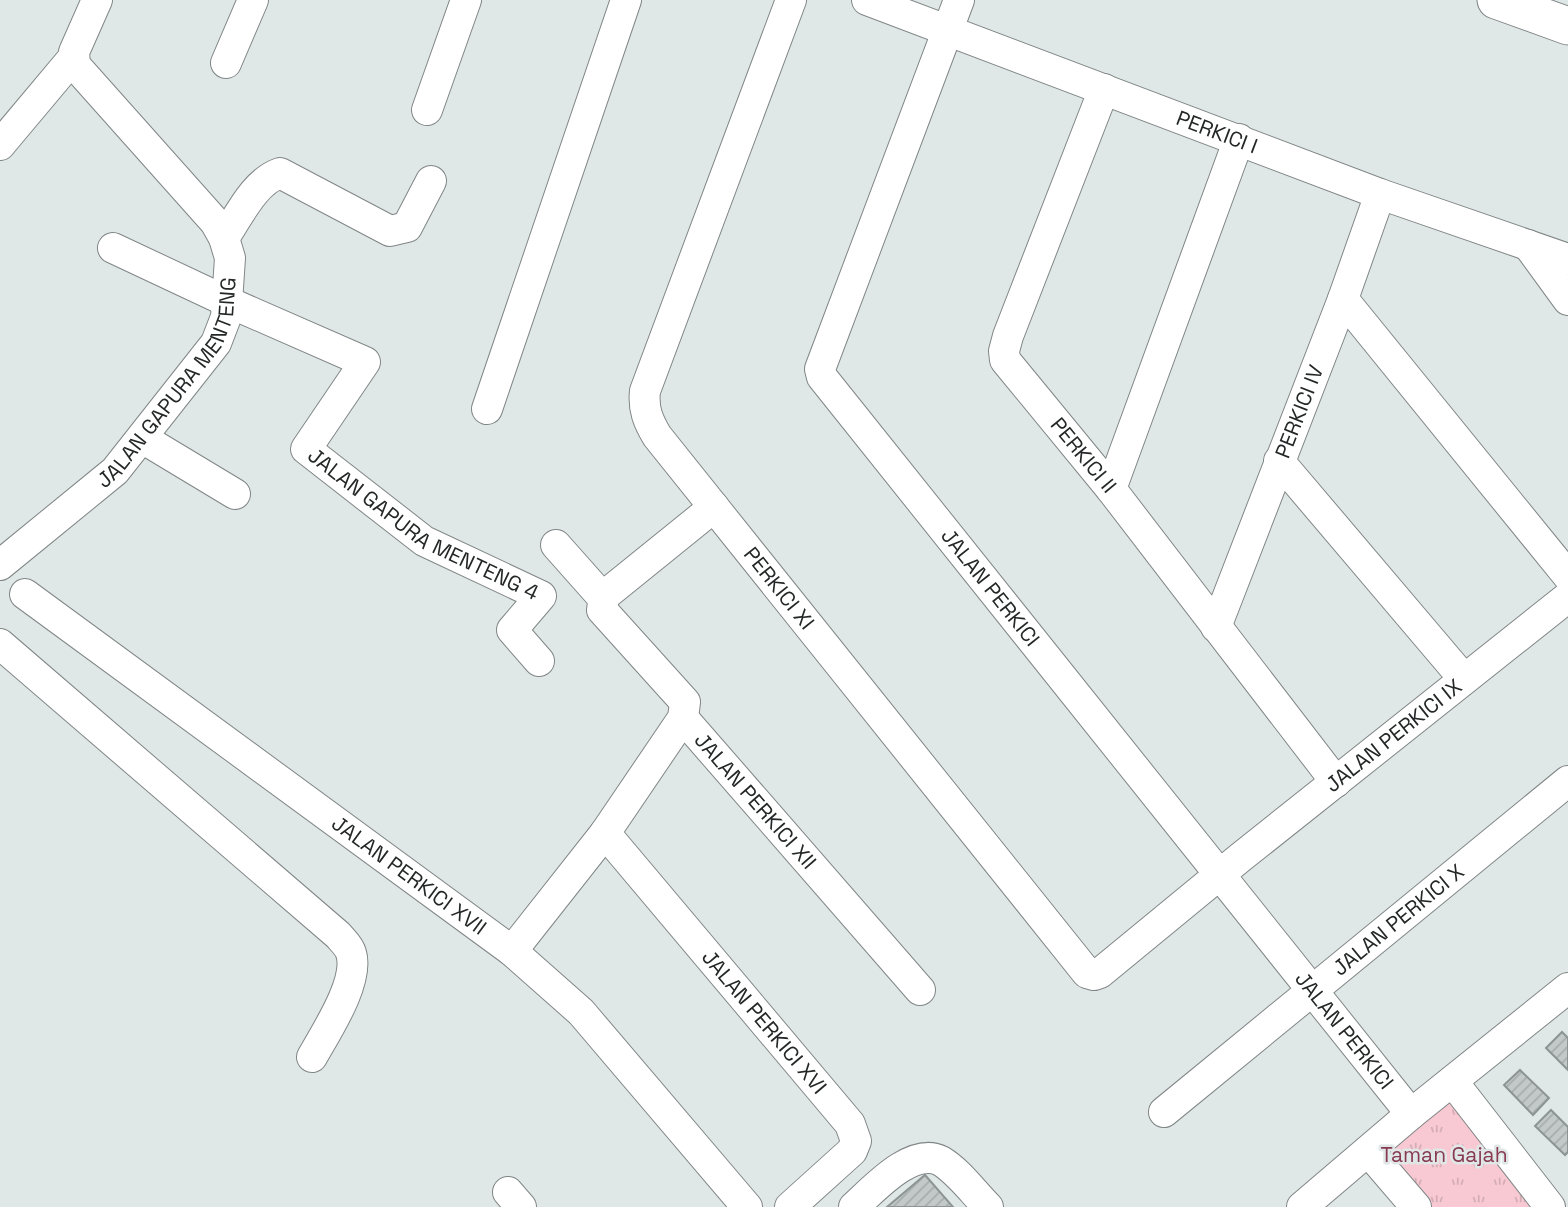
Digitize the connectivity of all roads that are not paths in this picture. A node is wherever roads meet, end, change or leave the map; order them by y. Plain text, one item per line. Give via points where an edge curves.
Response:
1 (97, 0) edge
2 (253, 0) edge
3 (466, 0) edge
4 (626, 0) edge
5 (791, 0) edge
6 (867, 0) edge
7 (959, 0) edge
8 (1496, 0) edge
9 (1568, 26) edge
10 (947, 31) junction
11 (73, 58) junction
12 (226, 63) dead end
13 (1104, 89) junction
14 (427, 110) dead end
15 (1239, 139) junction
16 (0, 145) edge
17 (431, 181) dead end
18 (1380, 194) junction
19 (224, 238) junction
20 (1528, 245) junction
21 (113, 248) dead end
22 (1568, 259) edge
23 (1343, 299) junction
24 (1568, 300) edge
25 (228, 302) junction
26 (487, 409) dead end
27 (142, 438) junction
28 (1279, 461) junction
29 (1111, 489) junction
30 (235, 494) dead end
31 (714, 507) junction
32 (556, 545) dead end
33 (2, 560) edge
34 (1568, 576) edge
35 (25, 594) dead end
36 (1568, 597) edge
37 (603, 604) junction
38 (1216, 627) junction
39 (0, 644) edge
40 (539, 661) dead end
41 (1464, 679) junction
42 (683, 718) junction
43 (1568, 781) edge
44 (1336, 782) junction
45 (606, 833) junction
46 (1219, 876) junction
47 (512, 951) junction
48 (1568, 988) edge
49 (920, 990) dead end
50 (1311, 990) junction
51 (312, 1057) dead end
52 (1453, 1082) junction
53 (1164, 1112) dead end
54 (1411, 1114) junction
55 (1368, 1151) junction
56 (747, 1207) edge
57 (790, 1207) edge
58 (854, 1207) edge
59 (988, 1207) edge
60 (1302, 1207) edge
61 (1416, 1207) edge
62 (1550, 1207) edge

1 - 11 street
2 - 12 street
3 - 14 street
4 - 26 street
5 - 31 street, PERKICI XI via 645,391 648,422
6 - 10 street, PERKICI I
7 - 10 street, JALAN PERKICI
8 - 9 main road
10 - 13 street, PERKICI I
10 - 46 street, JALAN PERKICI via 820,369 822,377
11 - 16 street
11 - 19 street, JALAN GAPURA MENTENG via 80,74 215,222
13 - 15 street, PERKICI I
13 - 29 street, PERKICI II via 1004,360
15 - 18 street, PERKICI I
15 - 29 street
17 - 19 street via 407,227 390,231 280,173 268,177 255,191
18 - 20 street, PERKICI I
18 - 23 street, PERKICI IV
19 - 25 street, JALAN GAPURA MENTENG via 230,258
20 - 22 street, PERKICI I
20 - 24 street
21 - 25 street
23 - 28 street, PERKICI IV
23 - 34 street
25 - 27 street, JALAN GAPURA MENTENG via 216,343
25 - 40 street, JALAN GAPURA MENTENG 4 via 365,362 306,449 424,541 541,596 512,630
27 - 30 street
27 - 33 street, JALAN GAPURA MENTENG via 116,471
28 - 38 street, PERKICI IV
28 - 41 street
29 - 38 street, PERKICI II
31 - 37 street
31 - 46 street, PERKICI XI via 1087,973 1100,973
32 - 37 street, JALAN PERKICI XII
35 - 47 street, JALAN PERKICI XVII
36 - 41 street, JALAN PERKICI IX
37 - 42 street, JALAN PERKICI XII via 685,702
38 - 44 street, PERKICI II
39 - 51 street via 348,946 352,974
41 - 44 street, JALAN PERKICI IX
42 - 45 street
42 - 49 street, JALAN PERKICI XII
43 - 50 street, JALAN PERKICI X
44 - 46 street, JALAN PERKICI IX
45 - 47 street
45 - 57 street, JALAN PERKICI XVI via 850,1124 856,1141 852,1151
46 - 50 street, JALAN PERKICI
47 - 56 street, JALAN PERKICI XVII via 581,1013
48 - 52 street
50 - 53 street, JALAN PERKICI X
50 - 54 street, JALAN PERKICI
52 - 54 street
52 - 62 street
54 - 55 street
55 - 60 street
55 - 61 street
58 - 59 street via 898,1169 923,1158 938,1159

